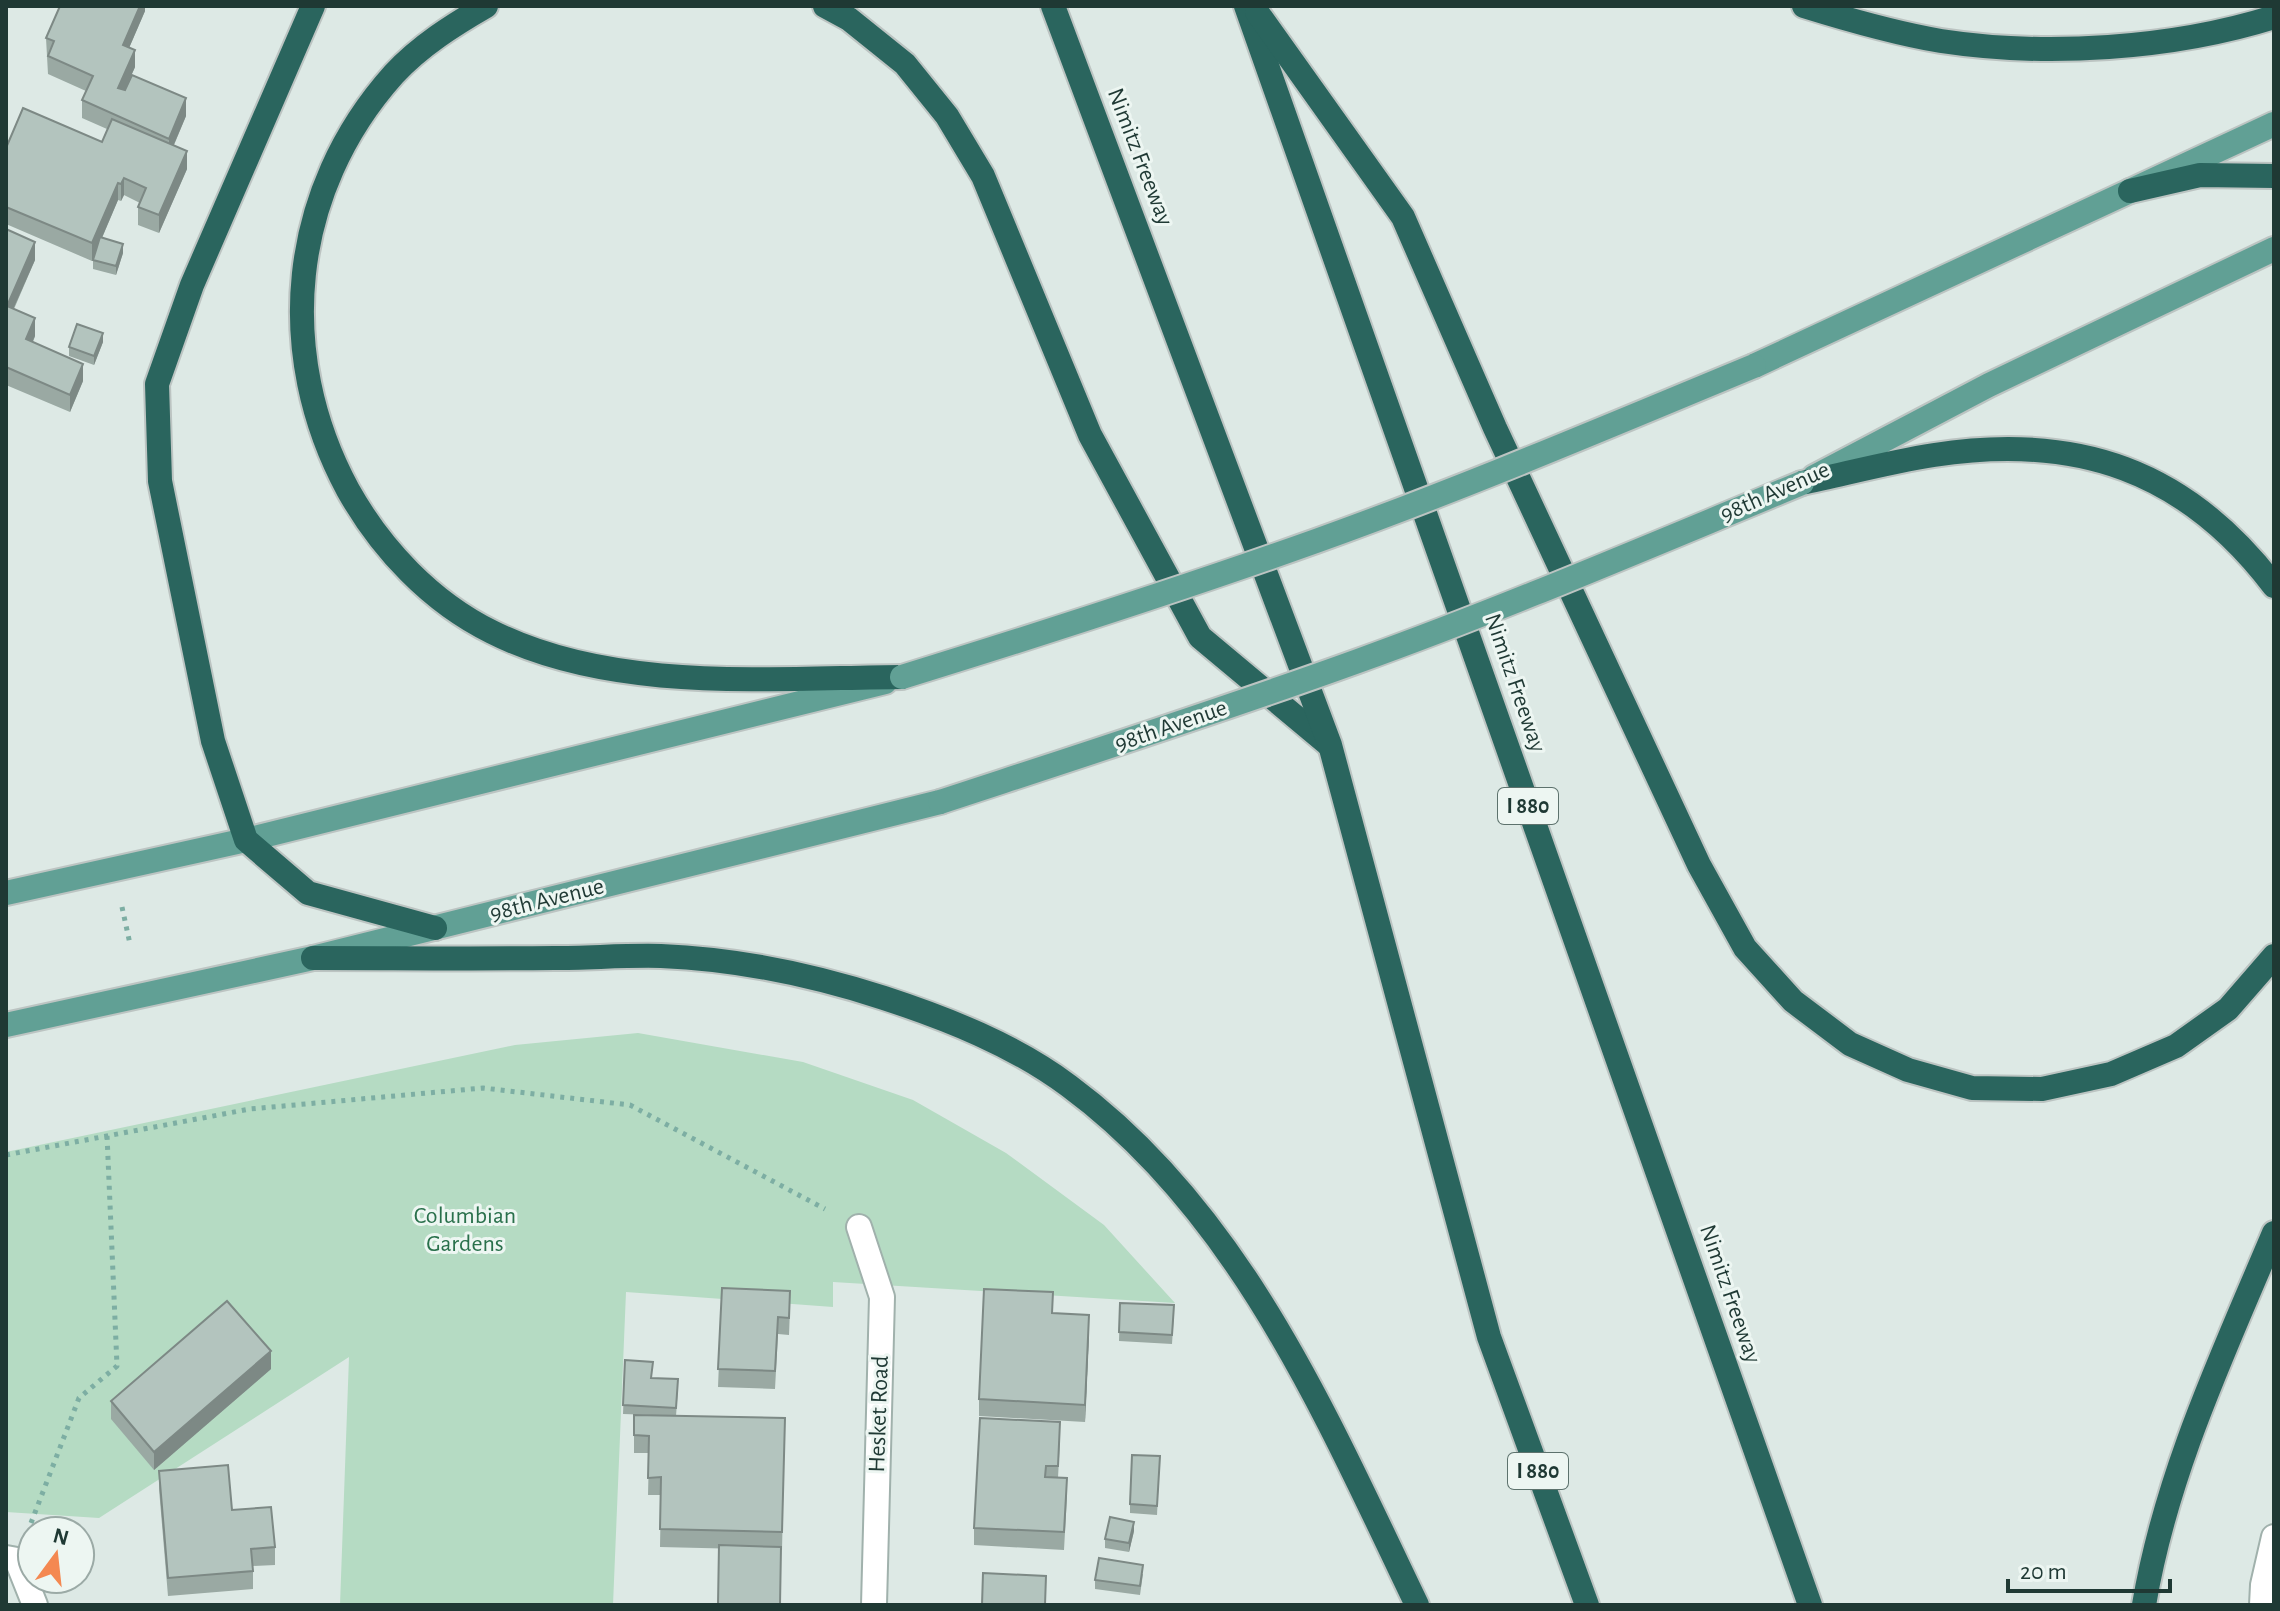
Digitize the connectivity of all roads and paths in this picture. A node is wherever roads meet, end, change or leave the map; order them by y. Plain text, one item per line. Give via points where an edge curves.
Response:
1 (313, 6) edge
2 (486, 6) edge
3 (825, 6) edge
4 (1053, 6) edge
5 (1249, 6) edge
6 (1804, 6) edge
7 (2274, 17) edge
8 (2274, 124) edge
9 (2274, 176) edge
10 (2130, 191) junction
11 (2274, 249) edge
12 (1802, 483) junction
13 (2274, 586) edge
14 (902, 677) junction
15 (1330, 745) junction
16 (246, 840) junction
17 (6, 893) edge
18 (122, 906) dead end
19 (435, 928) junction
20 (130, 944) dead end
21 (2274, 956) edge
22 (313, 958) junction
23 (6, 1025) edge
24 (107, 1135) junction
25 (6, 1155) edge
26 (859, 1227) joint
27 (2274, 1233) edge
28 (2274, 1537) edge
29 (12, 1559) edge
30 (35, 1605) edge
31 (874, 1605) edge
32 (1417, 1605) edge
33 (1587, 1605) edge
34 (1810, 1605) edge
35 (2144, 1605) edge
36 (2262, 1605) edge

1 - 16 highway via 192,285 157,384 160,481 213,741
2 - 14 highway via 442,32 395,74 357,122 329,173 311,230 301,290 303,353 316,413 362,516 402,565 447,606 493,633 549,654 677,678
3 - 15 highway via 905,64 947,116 983,176 1090,435 1200,637
4 - 15 highway, Nimitz Freeway / I 880
5 - 21 highway via 1403,217 1699,865 1745,948 1793,1001 1850,1044 1908,1070 1972,1088 2042,1089 2111,1074 2176,1046 2228,1009
5 - 34 highway, Nimitz Freeway / I 880
6 - 7 highway via 1900,33 2011,47 2149,43
8 - 10 main road
9 - 10 highway via 2200,175
10 - 14 main road, bridge via 1754,366 1524,461 1318,540
11 - 12 main road, 98th Avenue via 1989,385
12 - 13 highway via 1933,455 2000,449 2065,452 2133,471 2194,504 2248,552
12 - 19 main road, 98th Avenue, bridge via 1360,660 1144,736 940,802
14 - 16 main road
15 - 33 highway, Nimitz Freeway / I 880 via 1489,1337
16 - 17 main road
16 - 19 highway via 308,893
18 - 20 path
19 - 22 main road, 98th Avenue
22 - 23 main road, 98th Avenue
22 - 32 highway via 662,956 753,967 844,986 926,1012 1000,1044 1068,1085 1125,1133 1179,1188 1227,1252 1317,1400
24 - 25 path
24 - 26 path via 250,1109 483,1088 630,1105
24 - 29 path via 117,1366 79,1398
26 - 31 street, Hesket Road via 882,1297
27 - 35 highway via 2193,1424
28 - 36 street
29 - 30 street

